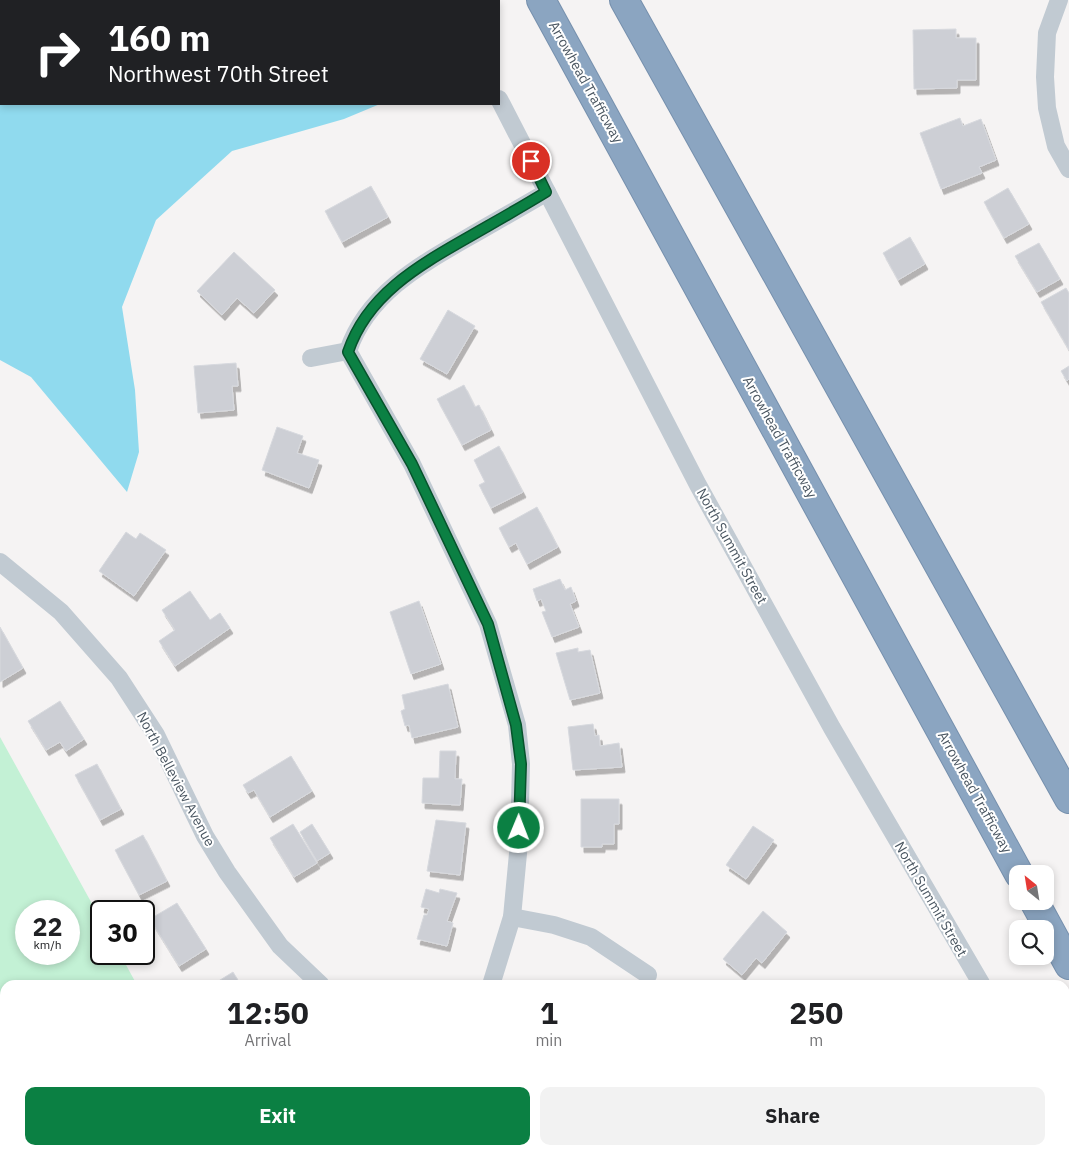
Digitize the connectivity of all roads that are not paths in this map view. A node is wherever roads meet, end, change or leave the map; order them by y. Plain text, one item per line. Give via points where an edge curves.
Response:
1 (541, 0) edge
2 (624, 0) edge
3 (1058, 0) edge
4 (500, 101) edge
5 (1069, 169) edge
6 (546, 192) junction
7 (348, 352) junction
8 (311, 358) dead end
9 (0, 562) edge
10 (1069, 799) edge
11 (1014, 865) edge
12 (1039, 910) edge
13 (512, 917) junction
14 (1069, 965) edge
15 (648, 975) dead end
16 (316, 980) edge
17 (493, 980) edge
18 (979, 980) edge

1 - 11 highway, Arrowhead Trafficway
2 - 10 highway
3 - 5 street via 1048,33 1046,108 1056,146
4 - 6 street, North Summit Street
6 - 7 street via 410,271 372,306 354,333
6 - 18 street, North Summit Street via 698,485 832,728
7 - 8 street
7 - 13 street via 412,464 488,624 498,655 516,725 521,764 519,843
9 - 16 street, North Belleview Avenue via 61,612 119,678 156,735 205,836 227,872 280,946
12 - 14 highway
13 - 15 street via 554,925 591,937
13 - 17 street

